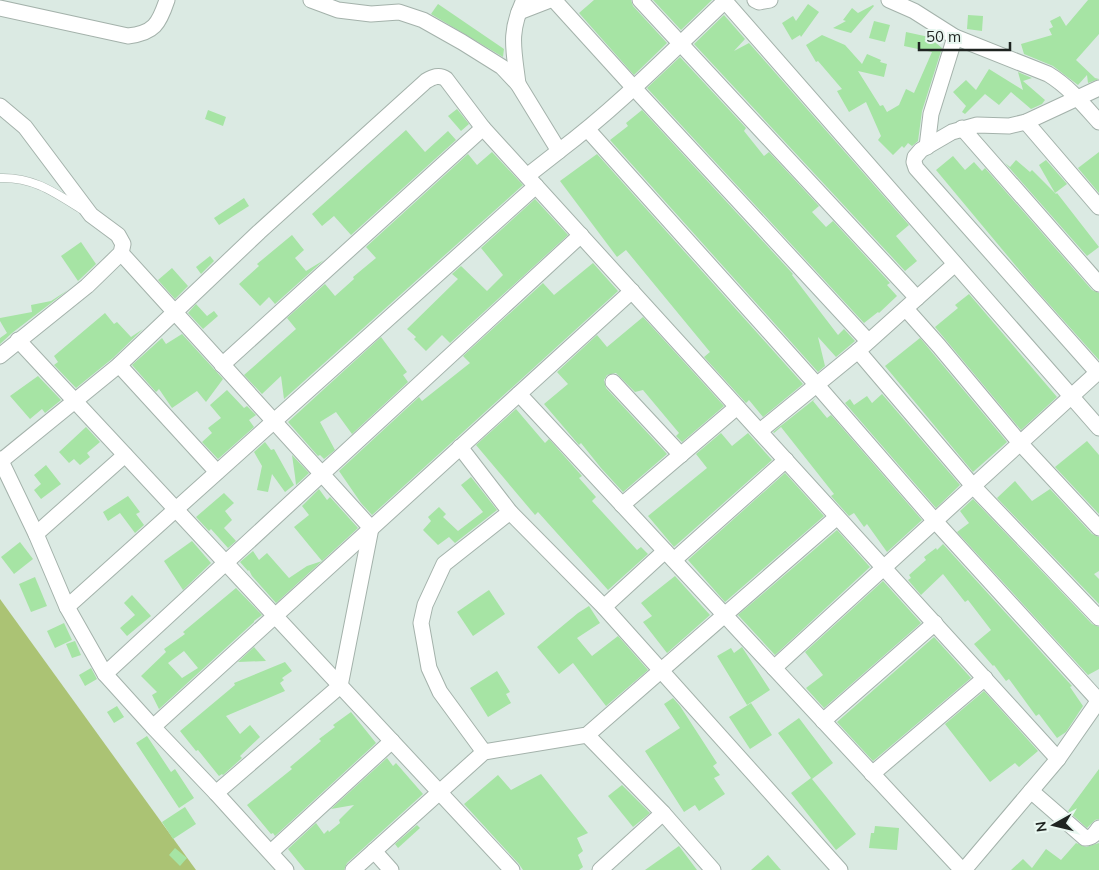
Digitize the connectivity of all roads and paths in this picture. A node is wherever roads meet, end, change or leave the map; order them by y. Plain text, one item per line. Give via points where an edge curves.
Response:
1 (167, 0) edge
2 (311, 0) edge
3 (550, 0) edge
4 (554, 0) edge
5 (640, 0) edge
6 (724, 0) edge
7 (755, 0) edge
8 (770, 0) edge
9 (889, 0) edge
10 (522, 6) edge
11 (0, 8) edge
12 (955, 37) junction
13 (680, 44) junction
14 (518, 84) junction
15 (634, 88) junction
16 (1099, 88) edge
17 (1077, 97) junction
18 (0, 106) edge
19 (1026, 122) junction
20 (1099, 122) edge
21 (483, 128) junction
22 (962, 128) junction
23 (588, 130) junction
24 (927, 147) junction
25 (559, 151) junction
26 (0, 178) edge
27 (532, 181) junction
28 (1099, 207) edge
29 (91, 215) junction
30 (581, 235) junction
31 (121, 253) junction
32 (955, 264) junction
33 (1099, 284) edge
34 (632, 291) junction
35 (912, 304) junction
36 (174, 312) junction
37 (18, 340) junction
38 (863, 346) junction
39 (0, 356) edge
40 (120, 364) junction
41 (222, 365) junction
42 (1098, 372) edge
43 (613, 382) dead end
44 (816, 384) junction
45 (519, 394) junction
46 (1070, 397) junction
47 (74, 401) junction
48 (738, 407) junction
49 (274, 421) junction
50 (1099, 428) edge
51 (760, 431) junction
52 (1020, 443) junction
53 (460, 447) junction
54 (125, 455) junction
55 (681, 455) junction
56 (0, 460) edge
57 (786, 460) junction
58 (217, 472) junction
59 (322, 474) junction
60 (973, 486) junction
61 (622, 505) junction
62 (176, 510) junction
63 (510, 512) junction
64 (837, 516) junction
65 (935, 521) junction
66 (371, 528) junction
67 (1099, 528) edge
68 (36, 534) junction
69 (669, 556) junction
70 (226, 563) junction
71 (884, 568) junction
72 (67, 607) junction
73 (604, 608) junction
74 (724, 614) junction
75 (275, 616) junction
76 (1099, 618) edge
77 (934, 623) junction
78 (774, 668) junction
79 (660, 670) junction
80 (105, 674) junction
81 (984, 678) junction
82 (340, 686) junction
83 (1099, 700) edge
84 (823, 721) junction
85 (153, 727) junction
86 (587, 735) junction
87 (392, 741) junction
88 (484, 752) junction
89 (1058, 759) junction
90 (872, 774) junction
91 (1032, 791) junction
92 (439, 792) junction
93 (216, 793) junction
94 (663, 813) junction
95 (1099, 828) edge
96 (374, 851) junction
97 (271, 852) junction
98 (502, 867) edge
99 (603, 869) edge
100 (286, 870) edge
101 (353, 870) edge
102 (391, 870) edge
103 (713, 870) edge
104 (840, 870) edge
105 (963, 870) edge

1 - 11 street via 155,27 142,34 128,36
2 - 14 street via 338,10 370,14 399,12 423,20 502,67
3 - 10 street
4 - 15 street
5 - 13 street
6 - 13 street
6 - 32 street
7 - 8 street
9 - 12 street via 914,11
10 - 14 street via 513,38
12 - 17 street via 1048,74
12 - 24 street via 931,114
13 - 15 street
13 - 35 street
14 - 25 street
15 - 23 street
15 - 38 street
16 - 17 street
17 - 19 street
17 - 20 street
18 - 29 street via 25,127
19 - 22 street
19 - 28 street
21 - 27 street
21 - 36 street via 446,79 442,76 431,78
21 - 41 street
22 - 24 street
22 - 33 street
23 - 25 street
23 - 44 street
24 - 42 street via 915,156 916,168
25 - 27 street
26 - 29 lane via 28,180
27 - 30 street
27 - 49 street
29 - 31 street via 118,235 123,244
30 - 34 street
30 - 59 street
31 - 36 street
31 - 37 street
32 - 35 street
32 - 46 street
34 - 45 street
34 - 48 street
35 - 38 street
35 - 52 street via 939,346
36 - 40 street
36 - 41 street
37 - 39 street
37 - 47 street
38 - 44 street
38 - 60 street
40 - 47 street
40 - 58 street
41 - 49 street
42 - 46 street
43 - 55 street
44 - 51 street
44 - 65 street
45 - 53 street
45 - 61 street
46 - 50 street
46 - 52 street
47 - 54 street
47 - 56 street
48 - 51 street
48 - 55 street
49 - 58 street
49 - 59 street
51 - 57 street
52 - 60 street
52 - 67 street
53 - 63 street
53 - 66 street
54 - 62 street
54 - 68 street
55 - 61 street
56 - 68 street
57 - 64 street
57 - 69 street
58 - 62 street
59 - 66 street
59 - 70 street
60 - 65 street
60 - 76 street
61 - 69 street
62 - 70 street
62 - 72 street
63 - 73 street
63 - 88 street via 444,564 424,606 422,622 429,668 440,692
64 - 71 street
64 - 74 street
65 - 71 street
65 - 83 street
66 - 75 street
66 - 82 street
68 - 72 street
69 - 73 street
69 - 74 street
70 - 75 street
70 - 80 street
71 - 77 street
71 - 78 street
72 - 80 street
73 - 79 street
74 - 78 street
74 - 79 street
75 - 82 street
75 - 85 street
77 - 81 street
77 - 84 street
78 - 84 street
79 - 86 street
79 - 104 street
80 - 85 street
81 - 89 street
81 - 90 street
82 - 87 street
82 - 93 street
83 - 89 street
84 - 90 street
85 - 93 street
86 - 88 street
86 - 94 street
87 - 92 street
87 - 97 street
88 - 92 street
89 - 91 street
90 - 105 street
91 - 95 street via 1085,838
91 - 105 street
92 - 96 street
92 - 98 street
93 - 97 street
94 - 99 street
94 - 103 street
96 - 101 street
96 - 102 street
97 - 100 street

